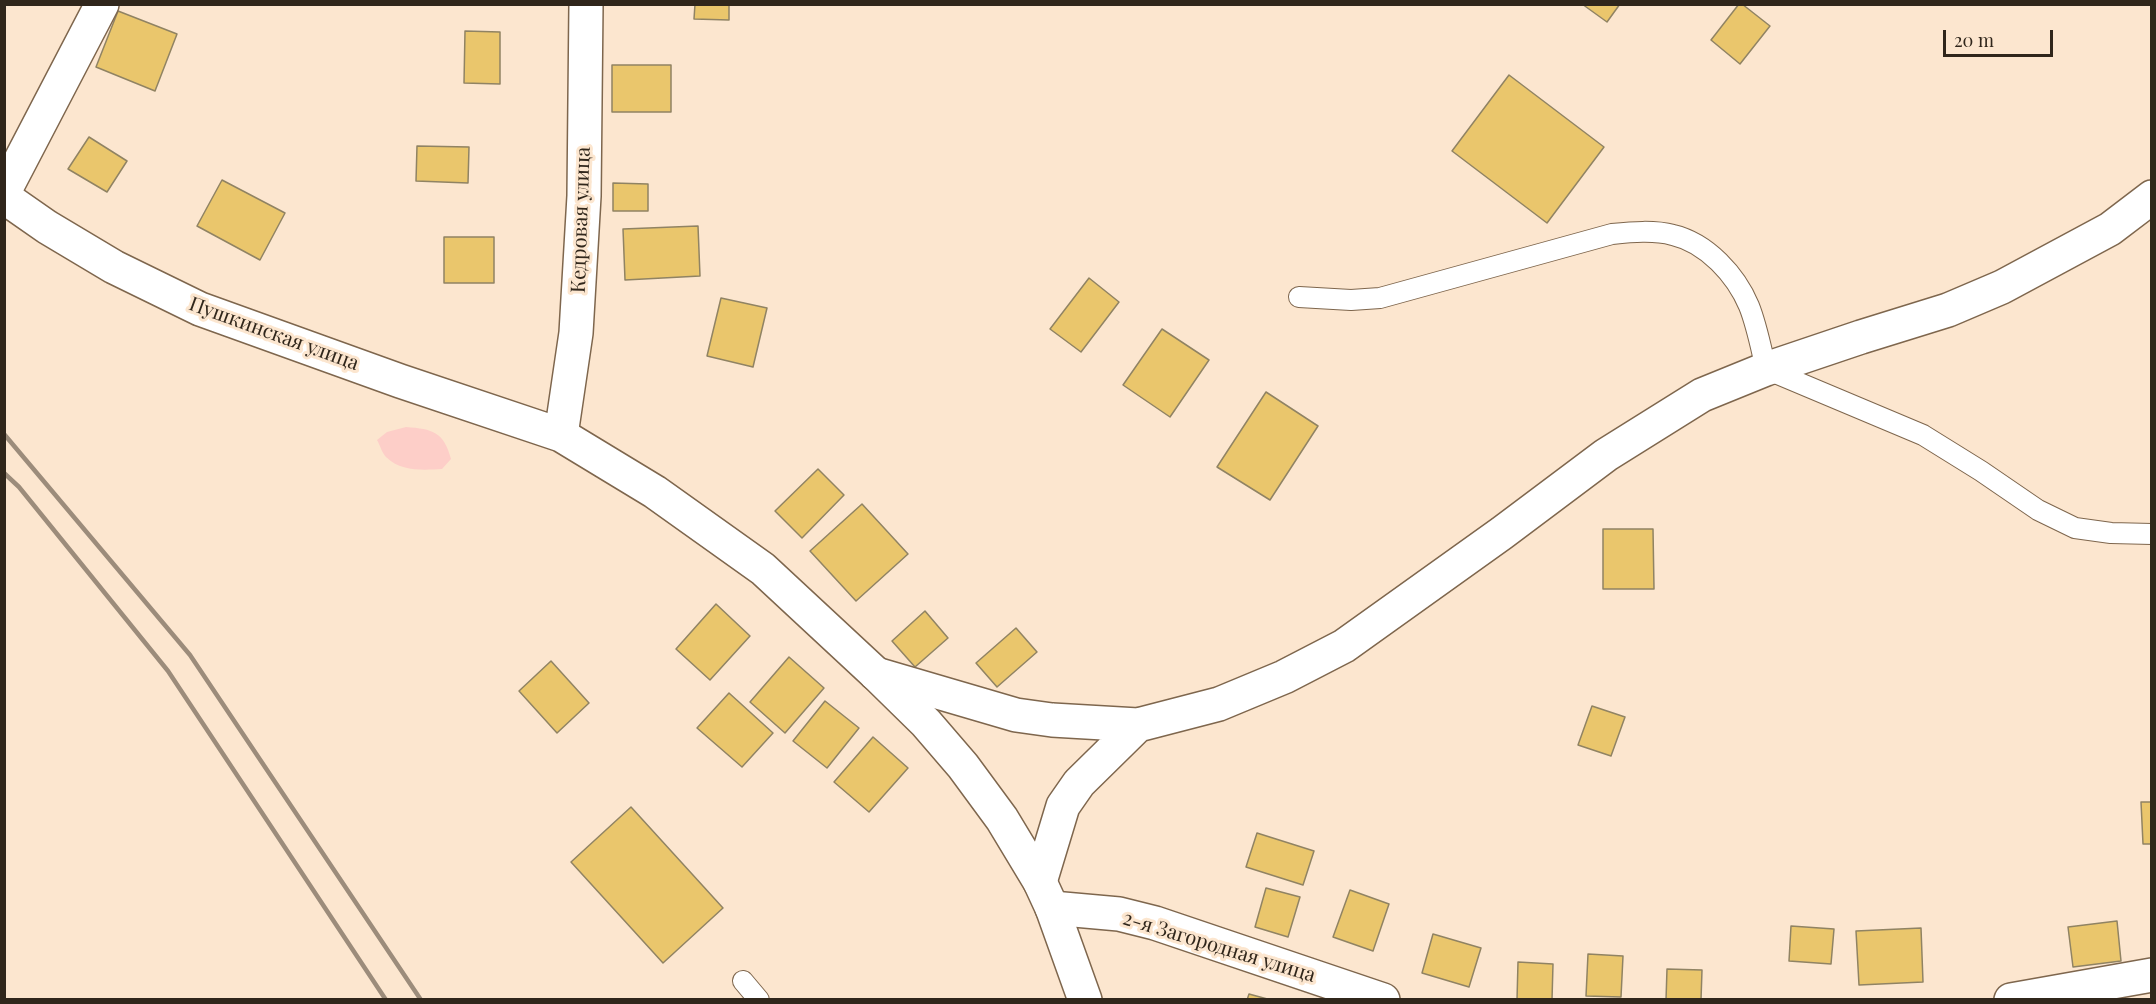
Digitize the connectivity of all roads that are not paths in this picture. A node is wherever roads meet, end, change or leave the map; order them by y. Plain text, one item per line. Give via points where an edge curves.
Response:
1 (102, 4) edge
2 (586, 4) edge
3 (4, 192) edge
4 (4, 197) edge
5 (2151, 197) edge
6 (1299, 297) dead end
7 (1766, 369) junction
8 (561, 435) junction
9 (2151, 534) edge
10 (876, 674) junction
11 (1138, 725) junction
12 (1046, 895) junction
13 (2151, 975) edge
14 (742, 981) dead end
15 (759, 999) edge
16 (1085, 999) edge
17 (1383, 999) edge
18 (2011, 999) edge

1 - 3 street
2 - 8 street, Кедровая улица via 584,196 577,321
4 - 8 street, Пушкинская улица via 114,267 200,309
5 - 7 street via 2110,229 2002,288 1948,310
6 - 7 lane via 1380,298 1612,234 1673,235 1697,245 1739,285 1750,307
7 - 9 lane via 1923,435 2038,510 2075,528
7 - 11 street via 1702,395 1606,455 1344,646 1219,704
8 - 10 street, Пушкинская улица via 655,492 763,570
10 - 11 street via 1016,715
10 - 12 street, Пушкинская улица via 963,766 1002,819
11 - 12 street via 1079,783 1063,806
12 - 16 street, Пушкинская улица
12 - 17 street, 2-я Загородная улица via 1155,922
13 - 18 street
14 - 15 lane

